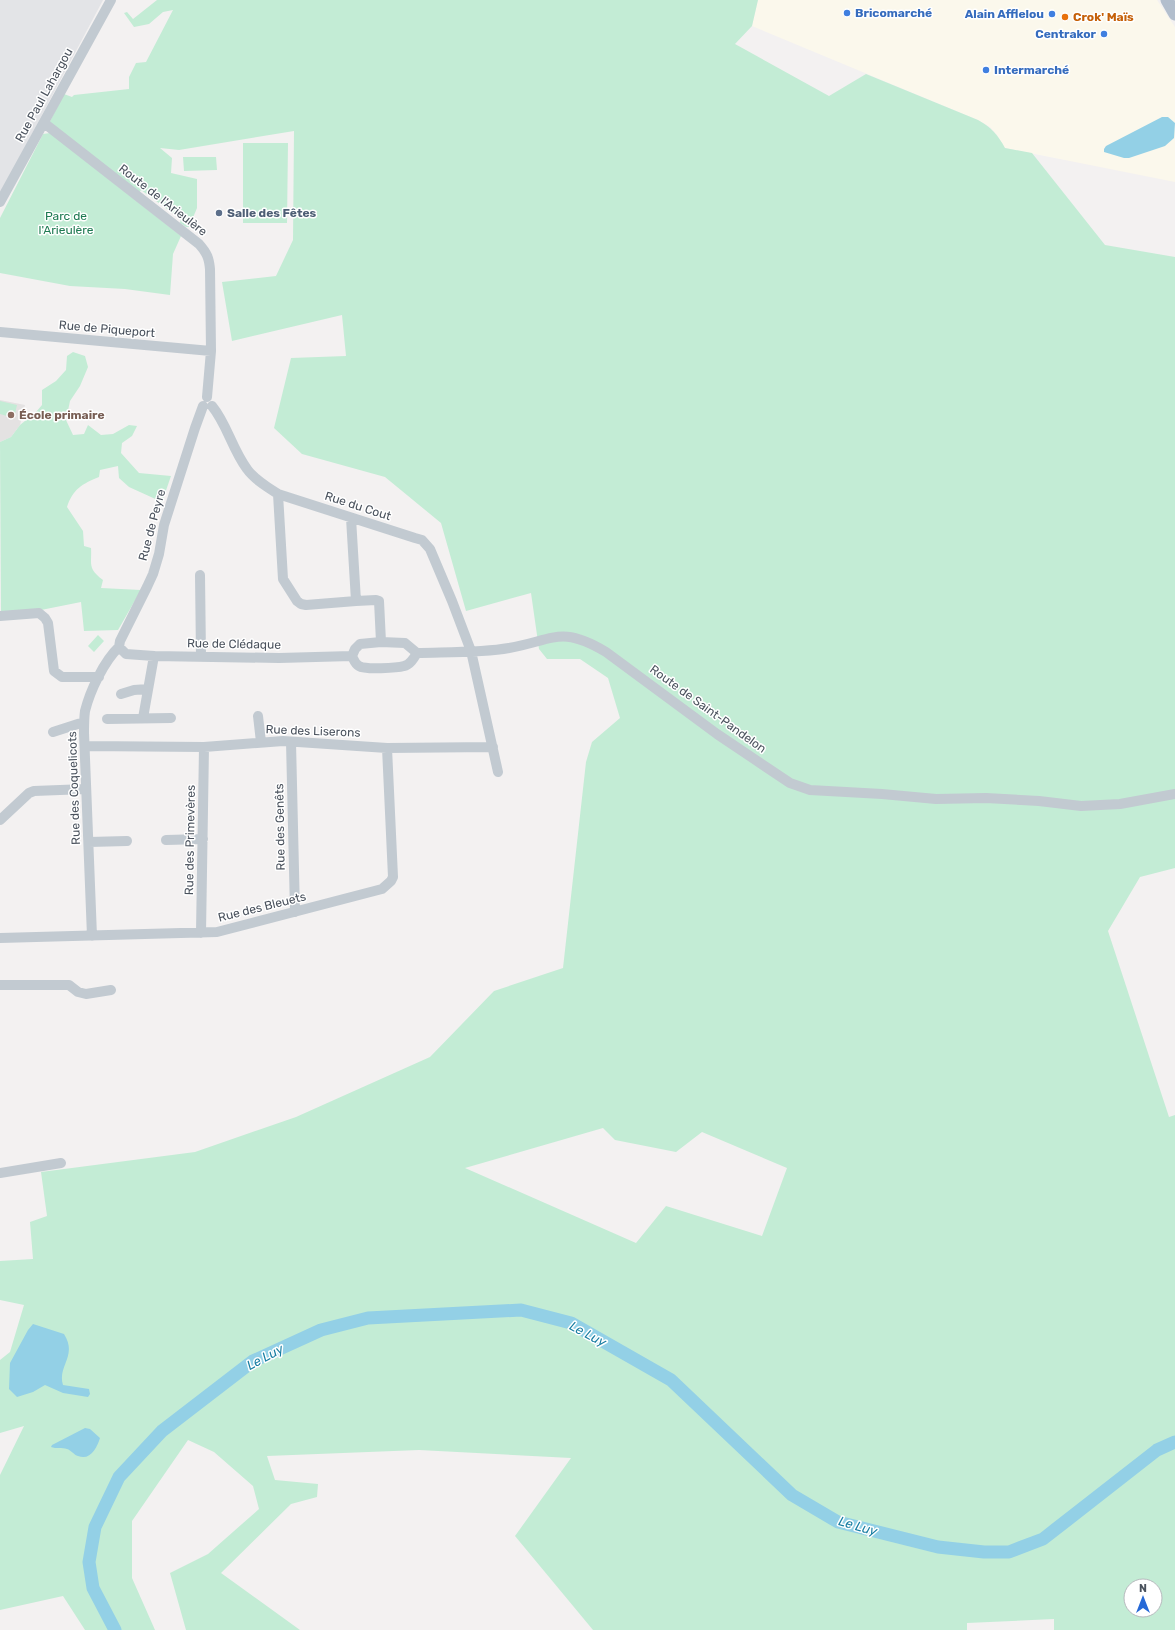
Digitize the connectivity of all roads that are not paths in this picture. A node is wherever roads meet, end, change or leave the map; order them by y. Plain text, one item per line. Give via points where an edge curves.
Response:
1 (111, 0) edge
2 (1167, 0) edge
3 (1175, 14) edge
4 (44, 123) junction
5 (0, 202) edge
6 (0, 332) edge
7 (211, 351) junction
8 (207, 403) junction
9 (278, 494) junction
10 (351, 518) junction
11 (200, 575) dead end
12 (356, 602) junction
13 (0, 616) edge
14 (381, 642) junction
15 (120, 647) junction
16 (471, 651) junction
17 (417, 653) junction
18 (154, 656) junction
19 (201, 656) junction
20 (352, 656) junction
21 (99, 677) junction
22 (148, 689) junction
23 (121, 694) dead end
24 (258, 716) dead end
25 (143, 718) junction
26 (171, 718) dead end
27 (107, 719) dead end
28 (84, 722) junction
29 (53, 732) dead end
30 (261, 742) junction
31 (291, 742) junction
32 (85, 746) junction
33 (204, 747) junction
34 (493, 747) junction
35 (387, 748) junction
36 (498, 772) dead end
37 (86, 789) junction
38 (1175, 794) edge
39 (0, 820) edge
40 (203, 839) junction
41 (166, 840) dead end
42 (127, 841) dead end
43 (89, 842) junction
44 (295, 912) junction
45 (201, 933) junction
46 (92, 936) junction
47 (0, 938) edge
48 (0, 985) edge
49 (111, 990) dead end
50 (61, 1163) dead end
51 (0, 1173) edge

1 - 4 street, Rue Paul Lahargou
2 - 3 main road
4 - 5 street, Rue Paul Lahargou
4 - 7 street, Route de l'Arieulère via 206,252 210,270
6 - 7 street, Rue de Piqueport
7 - 8 street, Rue de Peyre
8 - 9 street, Rue du Cout via 220,415 248,470
8 - 15 street, Rue de Peyre via 195,428 164,525 153,574 120,641
9 - 10 street, Rue du Cout
9 - 12 street via 283,579 297,601 306,605
10 - 12 street
10 - 16 street, Rue du Cout via 427,544
11 - 19 street
12 - 14 street via 379,601
13 - 21 street via 40,614 48,623 54,670 62,677
14 - 17 street via 405,643
14 - 20 street via 360,644
15 - 18 street, Rue de Clédaque via 126,654
15 - 21 street, Rue des Coquelicots
16 - 17 street
16 - 34 street, Rue du Cout
16 - 38 street, Route de Saint-Pandelon via 508,648 558,636 582,640 606,652 766,767 796,786 810,790 936,799 1039,801 1081,806 1105,806
17 - 20 street via 410,663 404,666 368,668 356,664
18 - 19 street, Rue de Clédaque
18 - 22 street
19 - 20 street, Rue de Clédaque
21 - 28 street, Rue des Coquelicots
22 - 23 street
22 - 25 street
24 - 30 street
25 - 26 street
25 - 27 street
28 - 29 street
28 - 32 street, Rue des Coquelicots
30 - 31 street, Rue des Liserons
30 - 33 street, Rue des Liserons
31 - 35 street, Rue des Liserons
31 - 44 street, Rue des Genêts
32 - 33 street, Rue des Liserons
32 - 37 street, Rue des Coquelicots
33 - 40 street, Rue des Primevères
34 - 35 street, Rue des Liserons
34 - 36 street, Rue du Cout
35 - 44 street, Rue des Bleuets via 391,881 382,889
37 - 39 street via 34,791
37 - 43 street, Rue des Coquelicots
40 - 41 street
40 - 45 street, Rue des Primevères
42 - 43 street
43 - 46 street, Rue des Coquelicots
44 - 45 street, Rue des Bleuets via 217,932
45 - 46 street, Rue des Bleuets
46 - 47 street, Rue des Bleuets
48 - 49 street via 69,984 78,992 86,994
50 - 51 street

